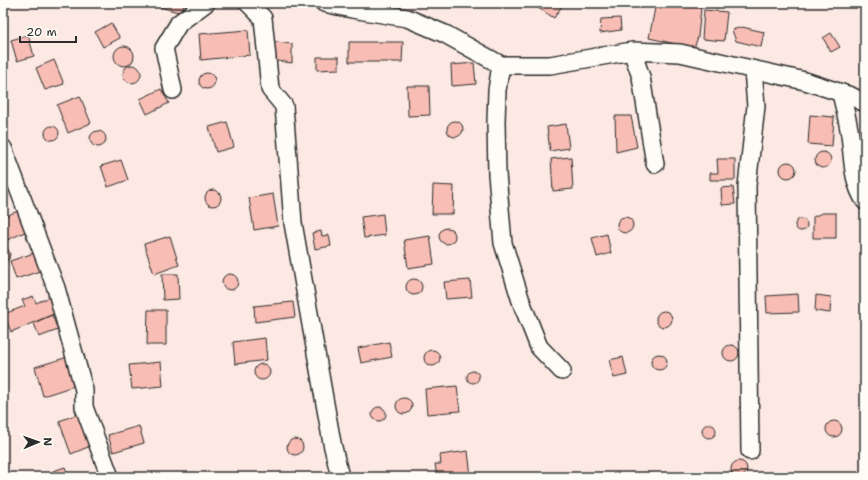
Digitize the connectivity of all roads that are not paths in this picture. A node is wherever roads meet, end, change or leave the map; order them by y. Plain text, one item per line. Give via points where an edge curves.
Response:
1 (206, 3) edge
2 (248, 3) edge
3 (324, 3) edge
4 (360, 6) edge
5 (632, 51) junction
6 (501, 65) junction
7 (753, 70) junction
8 (173, 90) dead end
9 (841, 93) junction
10 (865, 103) edge
11 (3, 148) edge
12 (655, 164) dead end
13 (865, 201) edge
14 (562, 371) dead end
15 (750, 451) dead end
16 (110, 477) edge
17 (340, 477) edge

1 - 8 street via 179,23 164,48
2 - 17 street via 263,18 270,88 284,106 293,223
3 - 4 street
4 - 6 street via 407,18 444,34
5 - 6 street via 550,66
5 - 7 street via 680,52
5 - 12 street via 641,78
6 - 14 street via 496,122 497,174 503,243 539,347
7 - 9 street
7 - 15 street via 756,106 747,186
9 - 10 street
9 - 13 street via 850,135 854,173
11 - 16 street via 56,288 84,390 84,407

